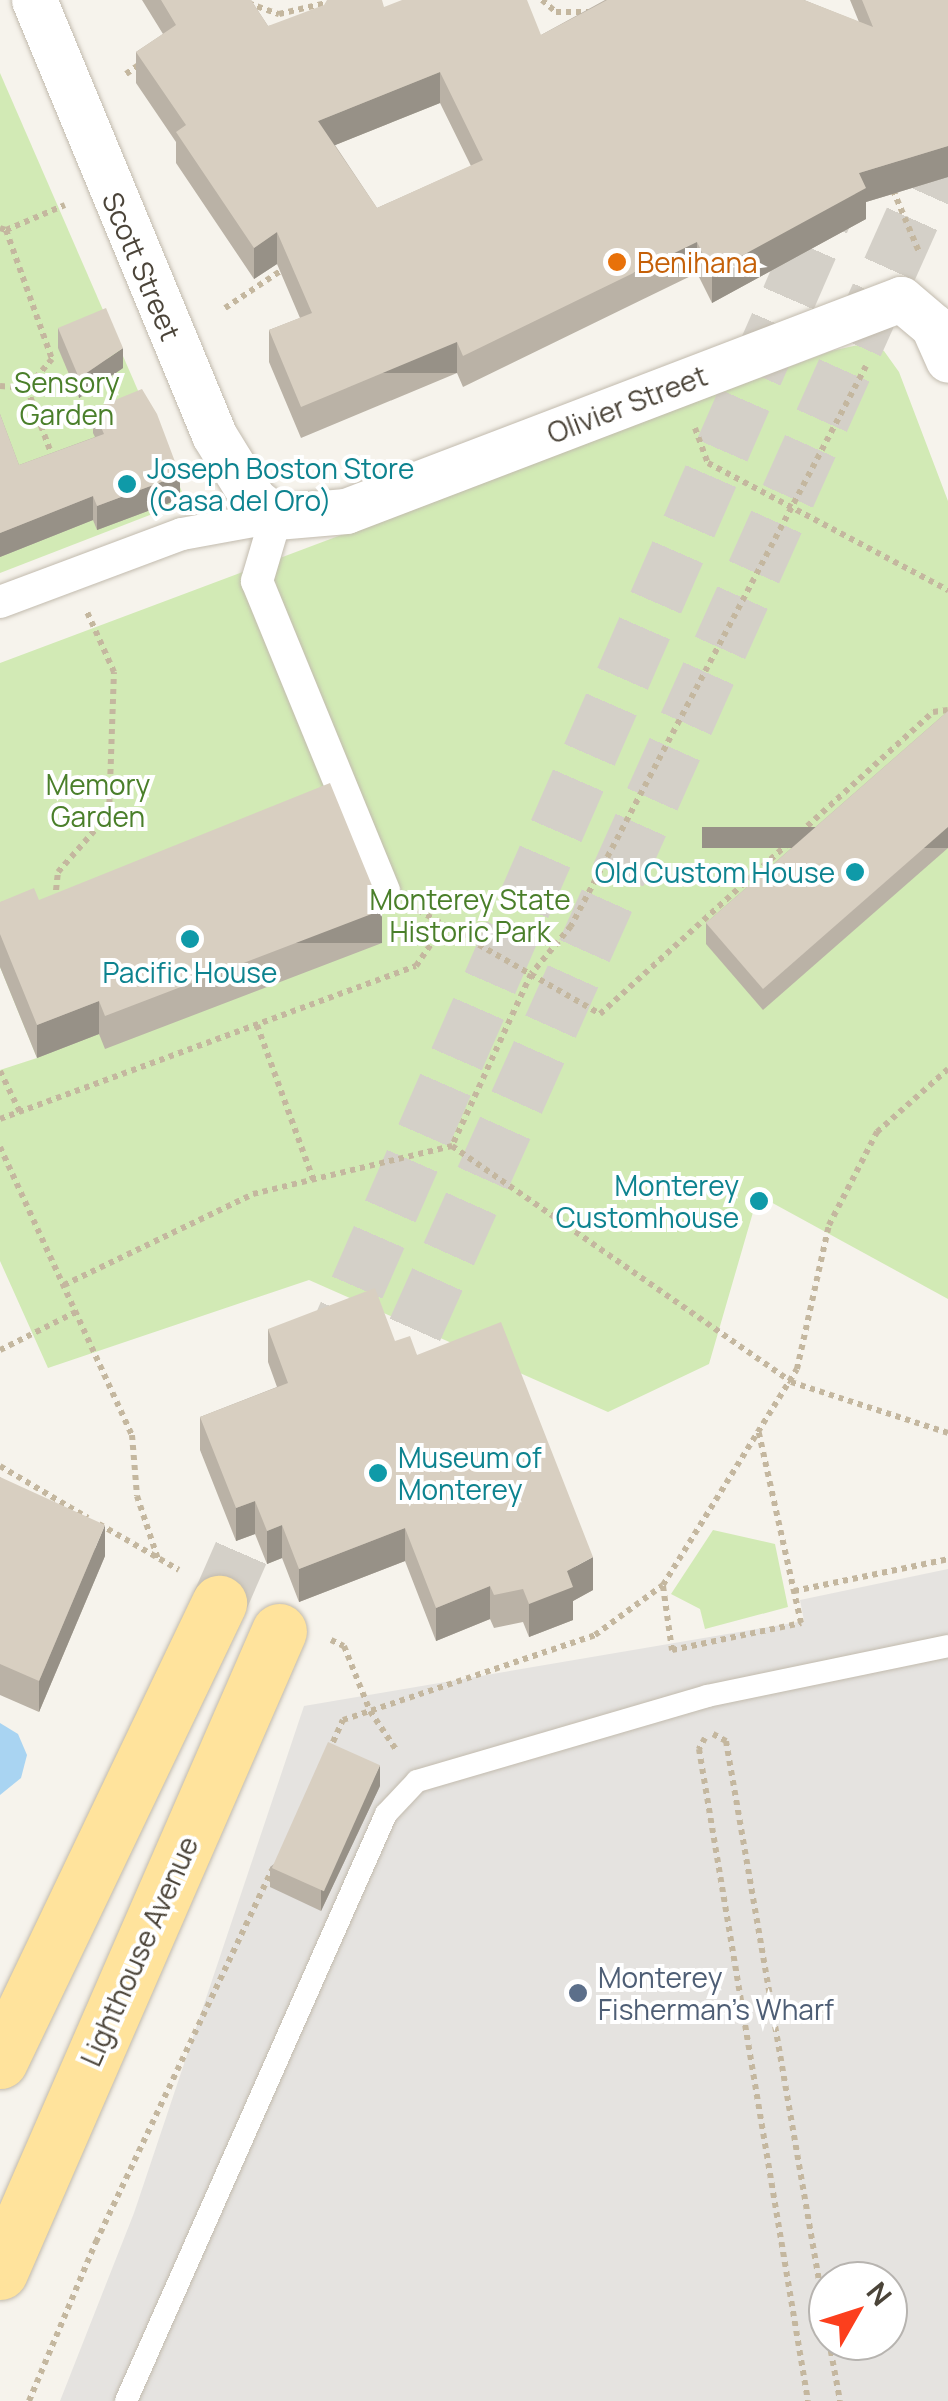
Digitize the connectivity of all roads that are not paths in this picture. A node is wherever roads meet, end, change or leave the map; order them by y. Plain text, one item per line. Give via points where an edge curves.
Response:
1 (34, 0) edge
2 (948, 360) edge
3 (276, 517) junction
4 (0, 602) edge
5 (384, 891) road end
6 (219, 1604) tunnel mouth
7 (280, 1631) dead end
8 (948, 1646) edge
9 (38, 1972) junction
10 (0, 2018) edge
11 (0, 2061) edge
12 (0, 2272) edge
13 (126, 2401) edge

1 - 3 street, Scott Street via 214,435 254,500
2 - 3 street, Olivier Street via 933,326 901,299 346,511
3 - 4 street via 182,534
3 - 5 street via 258,581
6 - 9 main road
7 - 12 main road, Lighthouse Avenue
8 - 13 lane via 707,1696 417,1781 386,1814
9 - 10 main road
9 - 11 main road

